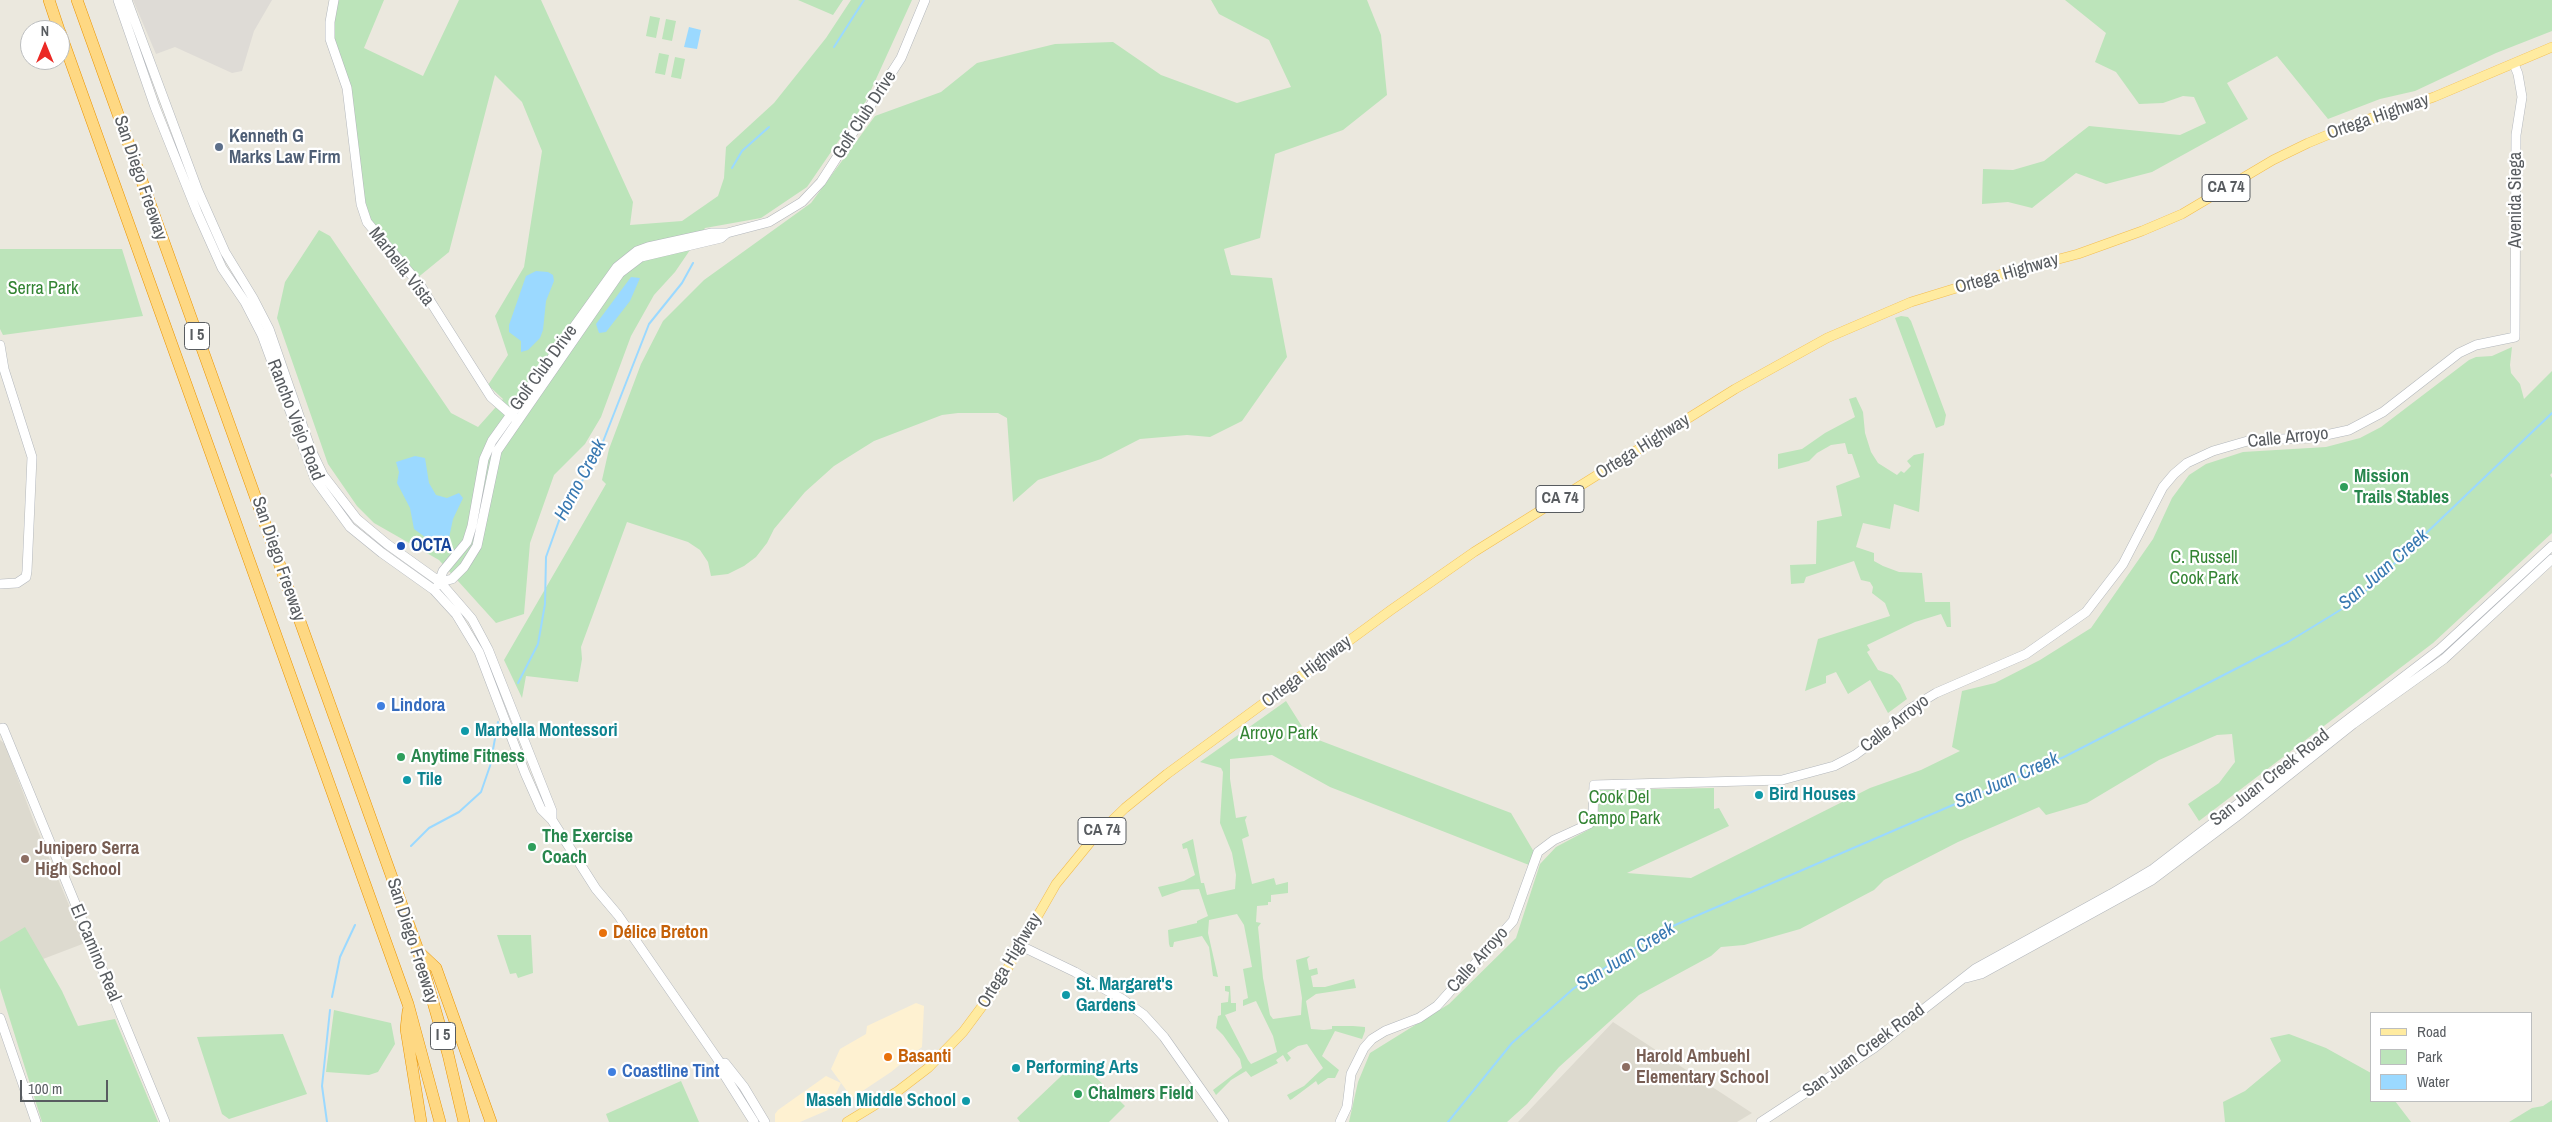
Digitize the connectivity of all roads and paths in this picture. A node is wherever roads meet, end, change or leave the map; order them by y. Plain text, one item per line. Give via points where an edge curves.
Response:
1 (49, 0) edge
2 (77, 0) edge
3 (118, 0) edge
4 (127, 0) edge
5 (334, 0) edge
6 (925, 0) edge
7 (56, 20) edge
8 (2552, 47) edge
9 (70, 59) edge
10 (2514, 64) junction
11 (2515, 337) joint
12 (0, 345) edge
13 (514, 417) junction
14 (2552, 546) edge
15 (2552, 559) edge
16 (440, 582) junction
17 (0, 584) edge
18 (434, 590) junction
19 (1, 728) edge
20 (552, 820) junction
21 (1021, 946) junction
22 (418, 950) junction
23 (1966, 978) junction
24 (408, 1004) junction
25 (0, 1018) edge
26 (721, 1064) junction
27 (453, 1072) junction
28 (36, 1122) edge
29 (165, 1122) edge
30 (421, 1122) edge
31 (440, 1122) edge
32 (464, 1122) edge
33 (473, 1122) edge
34 (491, 1122) edge
35 (754, 1122) edge
36 (765, 1122) edge
37 (848, 1122) edge
38 (1224, 1122) edge
39 (1340, 1122) edge
40 (1761, 1122) edge

1 - 7 highway, San Diego Freeway / I 5
2 - 22 highway, San Diego Freeway / I 5
3 - 18 street, Rancho Viejo Road via 155,107 197,212 222,268 262,334 315,479 350,527
4 - 16 street, Rancho Viejo Road via 198,191 225,252 269,329 323,476 347,508 371,532
5 - 13 street, Marbella Vista via 330,39 347,88 364,216 375,234 420,285 491,397
6 - 13 street, Golf Club Drive via 901,58 821,182 802,202 769,222 727,233 721,238 641,256 620,273
8 - 10 main road, Ortega Highway / CA 74
9 - 24 highway, San Diego Freeway / I 5
10 - 11 street, Avenida Siega via 2522,96 2516,135
10 - 21 main road, Ortega Highway / CA 74 via 2434,97 2308,142 2182,214 2142,231 2078,254 1912,302 1787,358 1474,552 1168,774 1125,808 1069,868 1047,898
11 - 39 street, Calle Arroyo via 2476,345 2459,354 2383,412 2349,430 2312,438 2251,440 2187,463 2163,487 2123,564 2086,612 2026,654 1936,693 1908,710 1882,735 1834,766 1772,781 1594,785 1593,818 1589,824 1554,840 1538,852 1513,921 1437,1006 1419,1018 1385,1031 1364,1048 1351,1074 1347,1107
12 - 17 street via 4,369 32,457 26,576 17,583
13 - 16 street, Golf Club Drive via 492,441 484,459 472,526 466,542 443,571
13 - 16 street, Golf Club Drive via 497,451 482,528 473,554 452,579
14 - 23 street, San Juan Creek Road via 2440,649 2153,868 2103,899 2006,950
15 - 23 street, San Juan Creek Road via 2437,664 2353,724 2152,880 1981,974
16 - 18 street, Golf Club Drive
16 - 20 street, Rancho Viejo Road via 472,619 488,649 552,811
18 - 20 street, Rancho Viejo Road via 456,614 479,652 532,790 546,816
19 - 29 street, El Camino Real
20 - 26 street, Rancho Viejo Road via 596,889
21 - 37 main road, Ortega Highway / CA 74 via 983,1008 943,1053 898,1091
21 - 38 street via 1075,972 1144,1015 1164,1037
22 - 27 highway, San Diego Freeway / I 5
22 - 34 highway via 436,968
23 - 40 street, San Juan Creek Road via 1874,1048
24 - 30 highway via 406,1029
24 - 31 highway, San Diego Freeway / I 5
25 - 28 street
26 - 35 street, Rancho Viejo Road via 720,1068
26 - 36 street, Rancho Viejo Road via 724,1063 744,1087
27 - 32 highway, San Diego Freeway / I 5
27 - 33 highway

